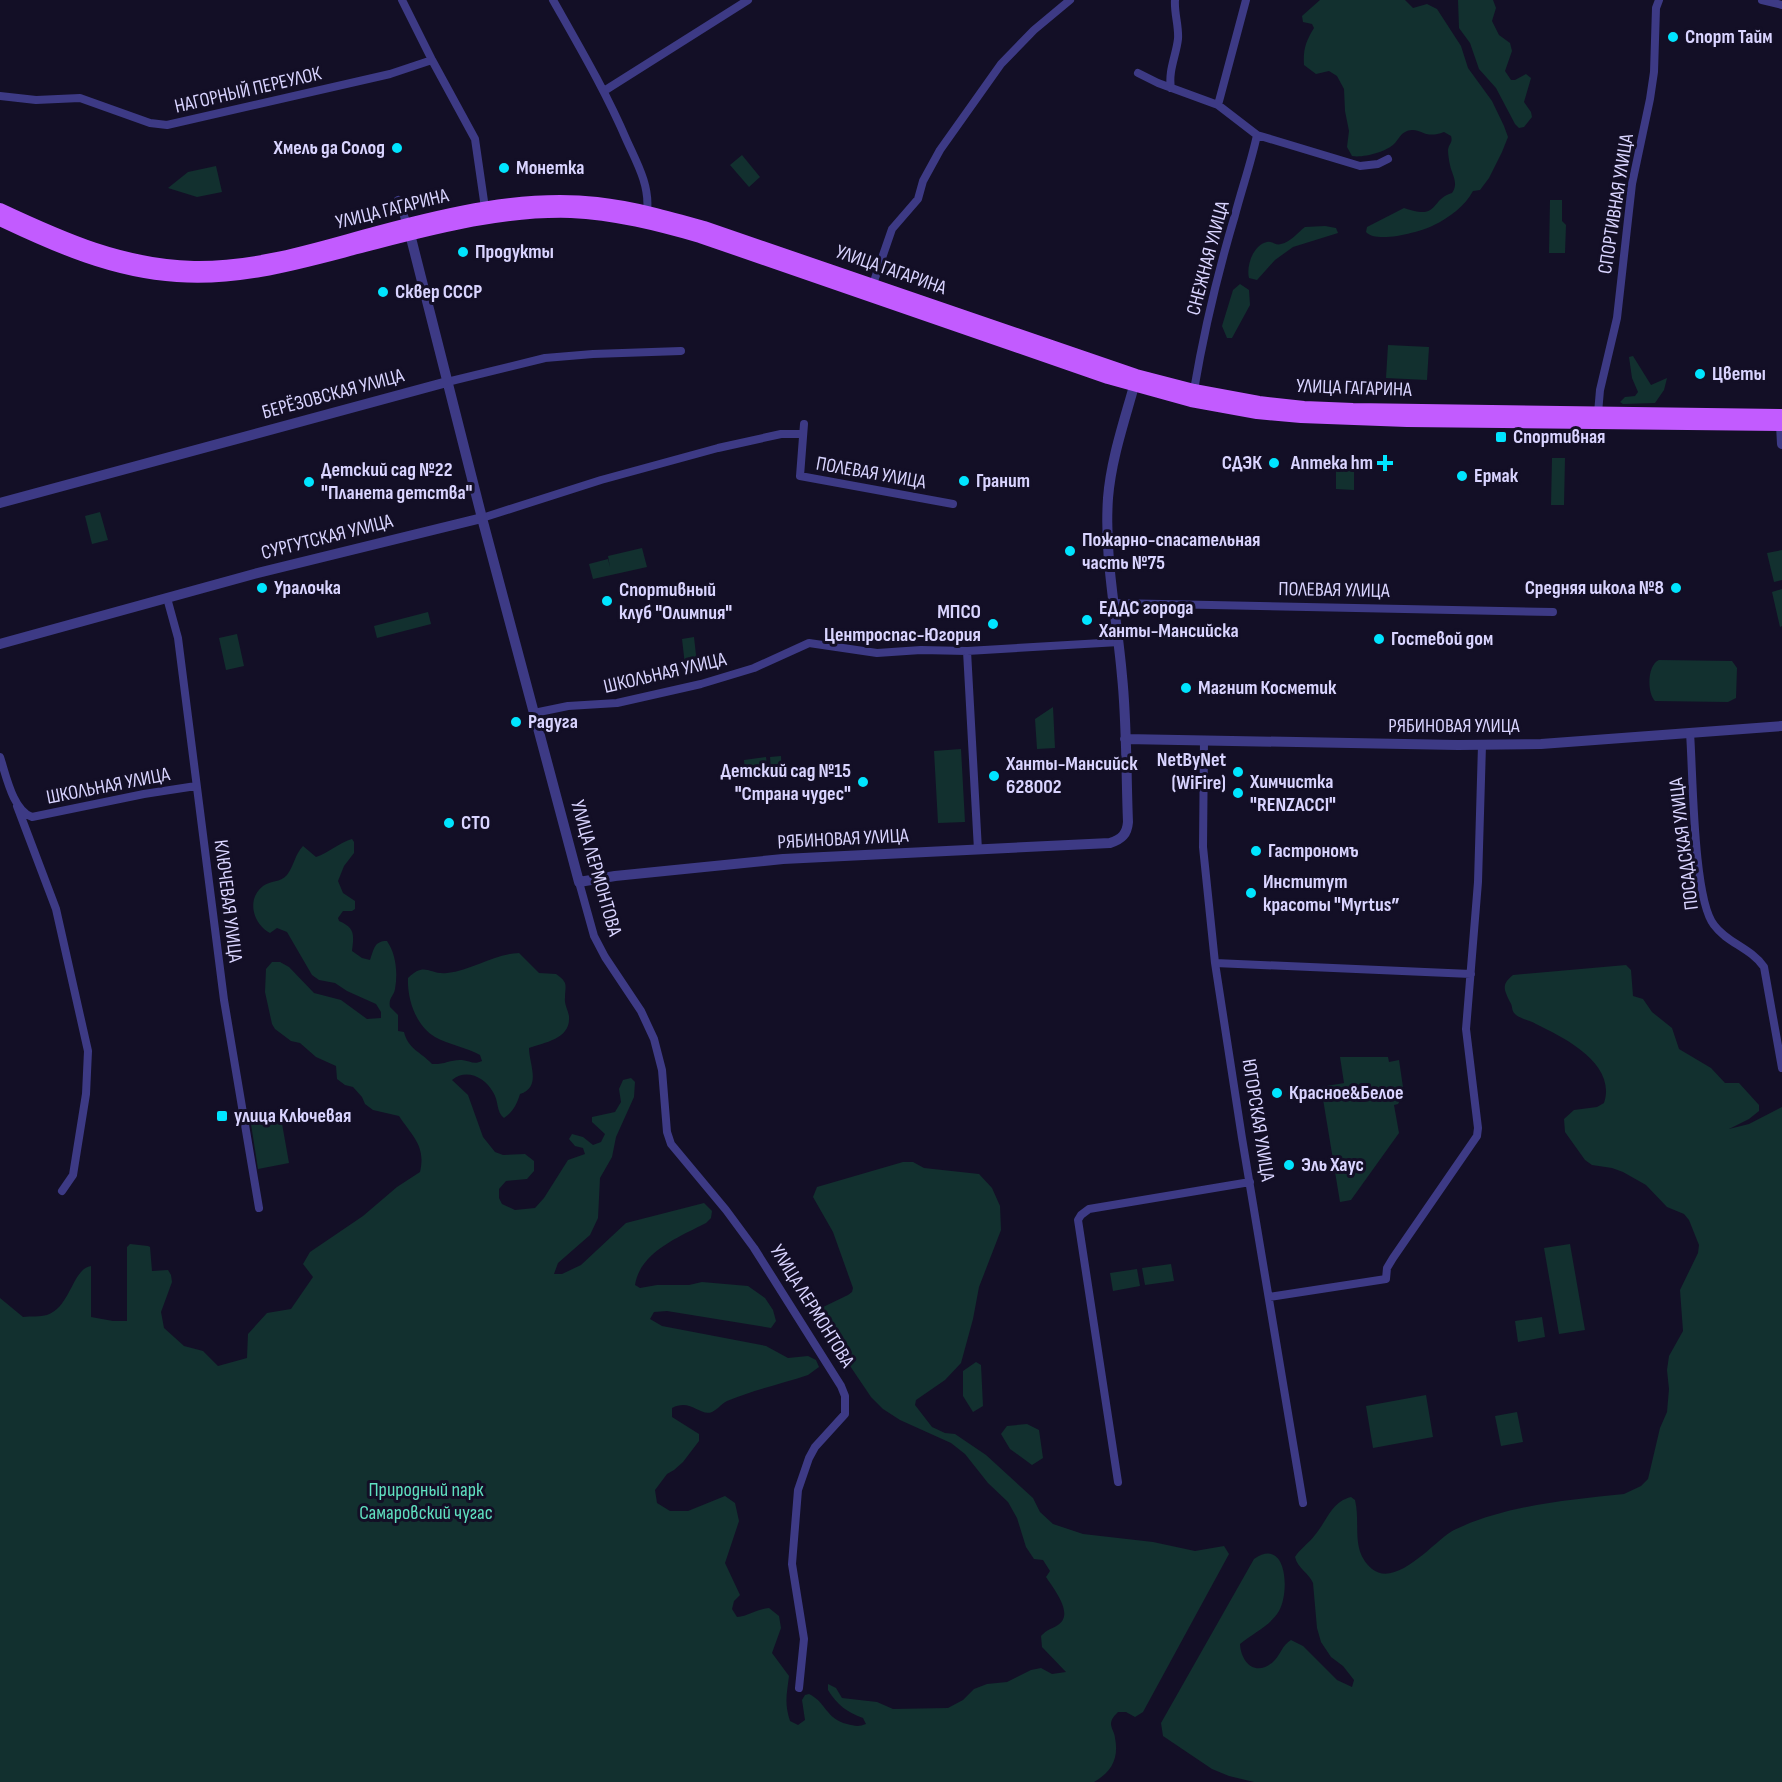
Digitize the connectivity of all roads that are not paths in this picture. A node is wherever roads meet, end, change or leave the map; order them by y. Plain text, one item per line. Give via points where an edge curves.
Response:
1 (402, 0) edge
2 (553, 0) edge
3 (748, 0) edge
4 (1070, 0) edge
5 (1176, 0) edge
6 (1246, 0) edge
7 (1659, 0) edge
8 (1762, 0) edge
9 (1782, 5) edge
10 (432, 60) junction
11 (1138, 74) dead end
12 (1171, 88) junction
13 (604, 91) junction
14 (0, 96) edge
15 (1218, 105) junction
16 (1257, 135) junction
17 (1388, 159) dead end
18 (398, 200) dead end
19 (485, 208) junction
20 (0, 209) edge
21 (646, 217) junction
22 (0, 220) edge
23 (409, 229) junction
24 (871, 289) junction
25 (681, 351) dead end
26 (1135, 380) junction
27 (447, 382) junction
28 (1192, 395) junction
29 (1598, 418) junction
30 (1782, 420) edge
31 (804, 424) dead end
32 (803, 434) junction
33 (1782, 444) edge
34 (0, 503) edge
35 (953, 504) dead end
36 (482, 518) junction
37 (167, 598) junction
38 (1113, 603) junction
39 (1553, 612) dead end
40 (1119, 642) junction
41 (0, 644) edge
42 (967, 651) junction
43 (534, 713) junction
44 (1782, 726) edge
45 (1690, 733) junction
46 (1125, 740) junction
47 (1204, 740) junction
48 (1482, 745) junction
49 (0, 757) edge
50 (196, 786) junction
51 (17, 806) junction
52 (978, 850) junction
53 (579, 882) junction
54 (1215, 963) junction
55 (1471, 974) junction
56 (1782, 1068) edge
57 (1250, 1182) junction
58 (63, 1191) dead end
59 (259, 1208) dead end
60 (1269, 1298) junction
61 (1118, 1482) dead end
62 (1303, 1503) dead end
63 (799, 1688) dead end

1 - 10 street
2 - 13 street
3 - 13 street
4 - 24 street via 1001,64 940,150 918,198 892,229
5 - 12 street via 1178,36
6 - 15 street
7 - 29 street, СПОРТИВНАЯ УЛИЦА via 1654,72 1632,184 1617,318 1600,390
8 - 9 street
10 - 14 street, НАГОРНЫЙ ПЕРЕУЛОК via 390,75 167,124 150,123 80,98 36,100
10 - 19 street via 475,139
11 - 12 street
12 - 15 street
13 - 21 street via 643,176 648,202
15 - 16 street
16 - 17 street via 1360,166
16 - 28 street, СНЕЖНАЯ УЛИЦА via 1224,254
18 - 23 street
19 - 21 main road, УЛИЦА ГАГАРИНА via 572,202 605,204
19 - 23 main road, УЛИЦА ГАГАРИНА
20 - 23 main road, УЛИЦА ГАГАРИНА via 99,252 187,266 257,262
21 - 23 main road, УЛИЦА ГАГАРИНА via 543,212
21 - 24 main road, УЛИЦА ГАГАРИНА
22 - 23 main road, УЛИЦА ГАГАРИНА via 96,261 176,276 238,275 282,268
23 - 27 street, УЛИЦА ЛЕРМОНТОВА
24 - 26 main road, УЛИЦА ГАГАРИНА
25 - 27 street, БЕРЁЗОВСКАЯ УЛИЦА via 545,358
26 - 28 main road, УЛИЦА ГАГАРИНА
26 - 38 street via 1108,500
27 - 34 street, БЕРЁЗОВСКАЯ УЛИЦА
27 - 36 street, УЛИЦА ЛЕРМОНТОВА
28 - 29 main road, УЛИЦА ГАГАРИНА via 1257,413 1290,417
29 - 30 main road, УЛИЦА ГАГАРИНА
30 - 33 street
31 - 32 street, ПОЛЕВАЯ УЛИЦА
32 - 35 street, ПОЛЕВАЯ УЛИЦА via 800,476
32 - 36 street, СУРГУТСКАЯ УЛИЦА via 781,434 718,448
36 - 37 street, СУРГУТСКАЯ УЛИЦА
36 - 43 street, УЛИЦА ЛЕРМОНТОВА
37 - 41 street, СУРГУТСКАЯ УЛИЦА
37 - 50 street, КЛЮЧЕВАЯ УЛИЦА via 178,638
38 - 39 street, ПОЛЕВАЯ УЛИЦА
38 - 40 street
40 - 42 street
40 - 46 street
42 - 43 street, ШКОЛЬНАЯ УЛИЦА via 867,653 809,643 767,663 701,684 617,703
42 - 52 street
43 - 53 street, УЛИЦА ЛЕРМОНТОВА
44 - 45 street, РЯБИНОВАЯ УЛИЦА
45 - 48 street, РЯБИНОВАЯ УЛИЦА
45 - 56 street, ПОСАДСКАЯ УЛИЦА via 1706,912 1720,932 1755,955 1764,966
46 - 47 street, РЯБИНОВАЯ УЛИЦА
46 - 52 street, РЯБИНОВАЯ УЛИЦА via 1125,835 1110,843
47 - 48 street, РЯБИНОВАЯ УЛИЦА
47 - 54 street, ЮГОРСКАЯ УЛИЦА via 1203,846
48 - 55 street
49 - 51 street
50 - 51 street, ШКОЛЬНАЯ УЛИЦА via 40,816 26,815
50 - 59 street, КЛЮЧЕВАЯ УЛИЦА via 224,1000
51 - 58 street via 56,909 88,1051 86,1094 73,1175
52 - 53 street, РЯБИНОВАЯ УЛИЦА via 783,859
53 - 63 street, УЛИЦА ЛЕРМОНТОВА via 594,936 654,1039 671,1144 754,1248 845,1396 844,1414 815,1447 798,1490 792,1564 804,1646
54 - 55 street
54 - 57 street, ЮГОРСКАЯ УЛИЦА
55 - 60 street via 1466,1029 1478,1128 1474,1143 1393,1258 1386,1279
57 - 60 street, ЮГОРСКАЯ УЛИЦА
57 - 61 street via 1089,1209 1078,1220
60 - 62 street, ЮГОРСКАЯ УЛИЦА

